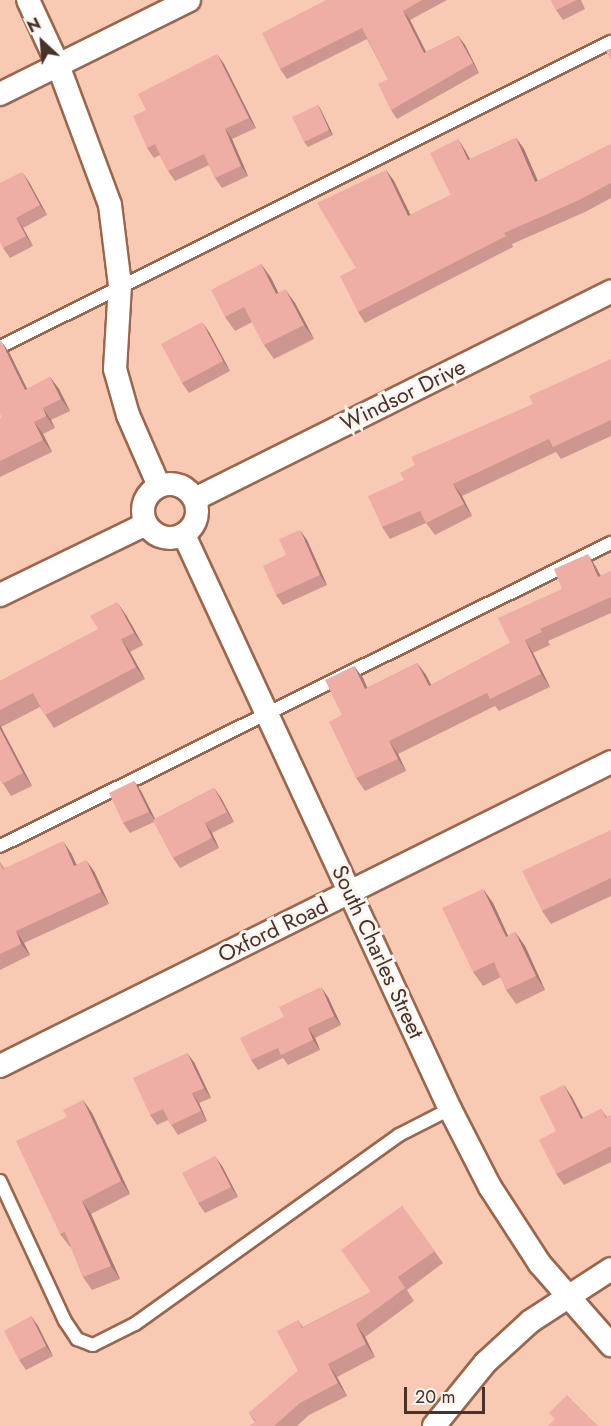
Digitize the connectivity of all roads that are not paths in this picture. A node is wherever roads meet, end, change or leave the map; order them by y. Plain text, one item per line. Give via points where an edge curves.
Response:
1 (28, 0) edge
2 (189, 0) edge
3 (611, 42) edge
4 (57, 65) junction
5 (0, 94) edge
6 (120, 285) junction
7 (611, 292) edge
8 (0, 347) edge
9 (159, 486) junction
10 (195, 499) junction
11 (146, 524) junction
12 (184, 535) junction
13 (611, 543) edge
14 (0, 596) edge
15 (268, 714) junction
16 (611, 762) edge
17 (0, 846) edge
18 (350, 891) junction
19 (0, 1066) edge
20 (450, 1109) junction
21 (0, 1181) edge
22 (611, 1269) edge
23 (566, 1296) junction
24 (611, 1346) edge
25 (434, 1426) edge

1 - 4 street
2 - 4 street
3 - 6 lane
4 - 5 street
4 - 6 street via 110,205
6 - 8 lane
6 - 9 street via 115,369 128,415
7 - 10 street, Windsor Drive
9 - 10 street via 175,484
9 - 11 street via 146,498
10 - 12 street via 195,523
11 - 12 street via 167,538
11 - 14 street
12 - 15 street, South Charles Street
13 - 15 lane
15 - 17 lane
15 - 18 street, South Charles Street
16 - 18 street, Oxford Road
18 - 19 street, Oxford Road
18 - 20 street, South Charles Street
20 - 21 lane via 399,1135 135,1324 93,1345 77,1339 65,1321
20 - 23 street, South Charles Street via 490,1186
22 - 23 street
23 - 24 street, South Charles Street
23 - 25 street via 531,1321 485,1363

